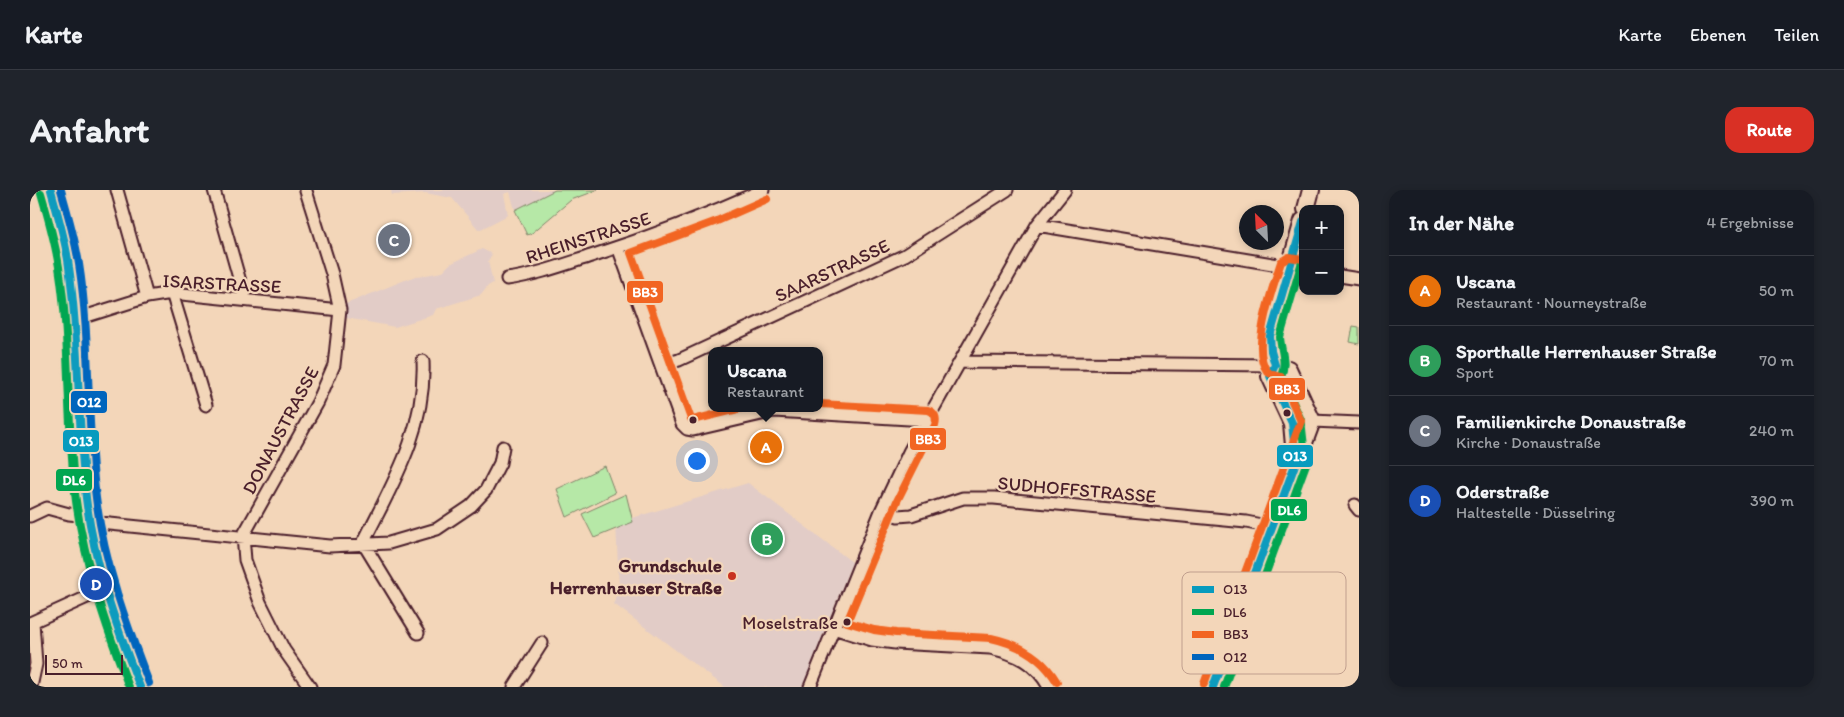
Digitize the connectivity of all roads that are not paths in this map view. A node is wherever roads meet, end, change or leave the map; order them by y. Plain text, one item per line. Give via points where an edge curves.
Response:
1 (51, 190) edge
2 (117, 190) edge
3 (214, 190) edge
4 (763, 190) edge
5 (1007, 190) edge
6 (1312, 190) edge
7 (306, 191) edge
8 (1060, 192) edge
9 (1307, 205) edge
10 (1037, 225) junction
11 (618, 247) junction
12 (1299, 248) edge
13 (1296, 268) edge
14 (1344, 277) edge
15 (506, 279) dead end
16 (1359, 279) edge
17 (172, 293) junction
18 (147, 297) junction
19 (245, 299) junction
20 (340, 310) junction
21 (74, 320) junction
22 (423, 361) dead end
23 (961, 362) junction
24 (662, 365) junction
25 (1275, 365) junction
26 (206, 405) dead end
27 (766, 412) edge
28 (804, 412) edge
29 (926, 420) junction
30 (1312, 420) junction
31 (1292, 423) junction
32 (1359, 424) edge
33 (503, 447) dead end
34 (1296, 462) junction
35 (881, 511) junction
36 (30, 516) edge
37 (89, 519) junction
38 (1272, 527) junction
39 (243, 536) junction
40 (363, 543) junction
41 (1255, 572) edge
42 (105, 589) junction
43 (32, 623) edge
44 (833, 628) junction
45 (418, 633) dead end
46 (542, 643) dead end
47 (1218, 674) edge
48 (31, 687) edge
49 (140, 687) edge
50 (310, 687) edge
51 (514, 687) edge
52 (810, 687) edge
53 (1049, 687) edge
54 (1213, 687) edge

1 - 21 street via 66,244
2 - 18 street
3 - 19 street
4 - 11 street, RHEINSTRASSE via 714,212
5 - 24 street, SAARSTRASSE via 905,255
6 - 9 street
7 - 20 street, DONAUSTRASSE
8 - 10 street
10 - 13 street
10 - 23 street
11 - 15 street, RHEINSTRASSE via 531,275
11 - 24 street
12 - 13 street
13 - 25 street via 1270,336
14 - 16 street
17 - 18 street, ISARSTRASSE
17 - 19 street, ISARSTRASSE
17 - 26 street
18 - 21 street, ISARSTRASSE
19 - 20 street, ISARSTRASSE
20 - 39 street, DONAUSTRASSE via 334,364 318,402
21 - 37 street via 79,423
22 - 40 street via 421,406 409,448
23 - 25 street
23 - 29 street
24 - 27 street via 682,424 687,429
25 - 30 street via 1288,369
25 - 31 street via 1270,376
28 - 29 street
29 - 35 street
30 - 31 street
30 - 32 street
30 - 34 street
31 - 34 street
33 - 40 street via 497,470 486,490 471,506 437,529 389,543
34 - 38 street
35 - 38 street, SUDHOFFSTRASSE via 898,516 911,515 963,498 994,498
35 - 44 street
36 - 37 street via 47,508
37 - 39 street
37 - 42 street
38 - 41 street
39 - 40 street via 330,546
39 - 50 street via 245,560 260,602 284,650
40 - 45 street
42 - 43 street
42 - 49 street
43 - 48 street via 36,664
44 - 52 street
44 - 53 street via 872,640 1004,651 1028,662
46 - 51 street
47 - 54 street

